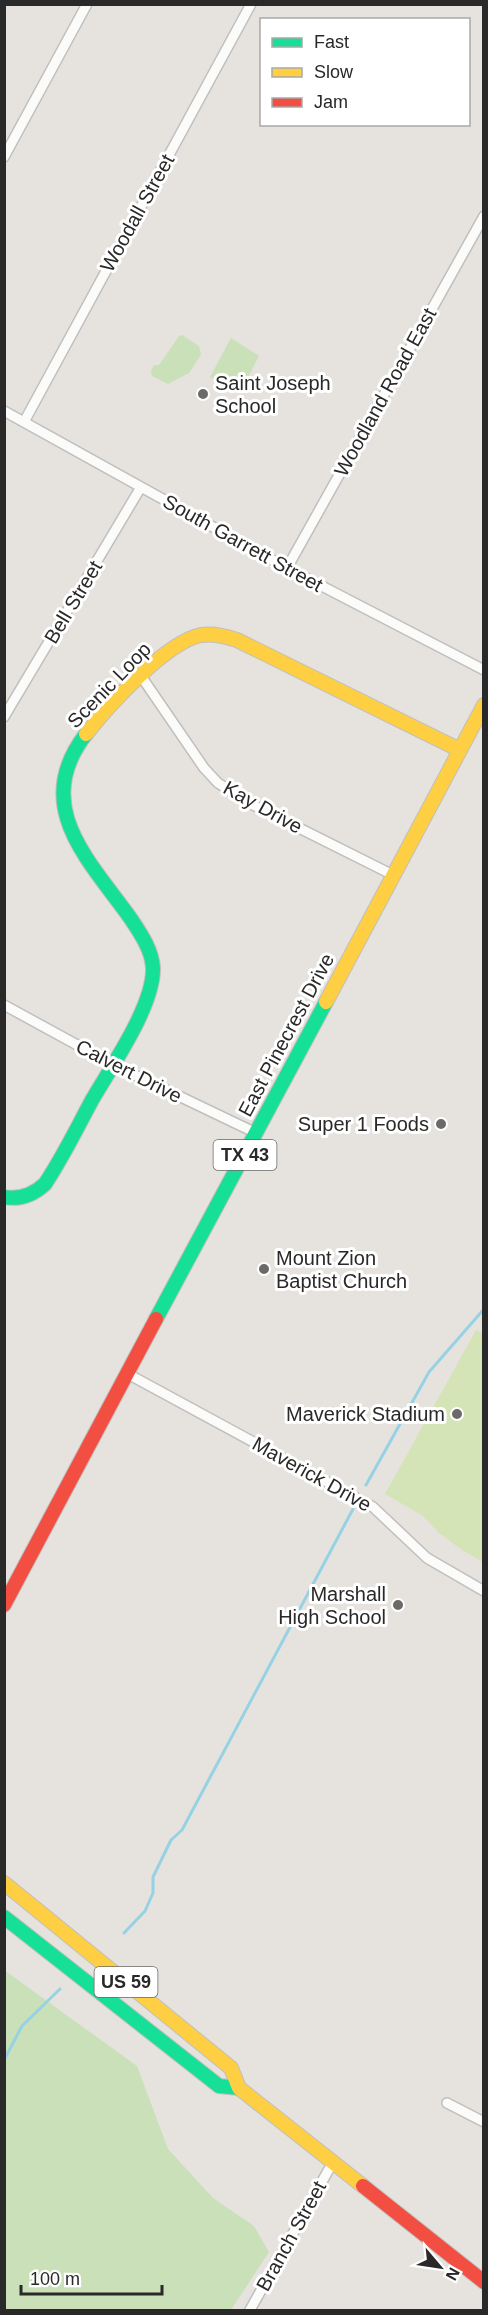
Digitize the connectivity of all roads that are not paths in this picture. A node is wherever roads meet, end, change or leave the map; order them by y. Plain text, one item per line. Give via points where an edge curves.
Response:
1 (87, 4) edge
2 (251, 4) edge
3 (4, 157) edge
4 (483, 216) edge
5 (4, 411) edge
6 (24, 422) junction
7 (141, 487) junction
8 (287, 568) junction
9 (483, 670) edge
10 (141, 676) junction
11 (483, 705) edge
12 (4, 717) edge
13 (460, 750) junction
14 (393, 875) junction
15 (4, 1005) edge
16 (112, 1064) junction
17 (256, 1133) junction
18 (4, 1197) edge
19 (128, 1374) junction
20 (483, 1591) edge
21 (4, 1605) edge
22 (4, 1883) edge
23 (4, 1917) edge
24 (239, 2088) junction
25 (447, 2103) dead end
26 (483, 2122) edge
27 (333, 2162) junction
28 (483, 2282) edge
29 (250, 2310) edge

1 - 3 street
2 - 6 street, Woodall Street
4 - 8 street, Woodland Road East
5 - 6 street, South Garrett Street
6 - 7 street, South Garrett Street
7 - 8 street, South Garrett Street
7 - 12 street, Bell Street
8 - 9 street, South Garrett Street
10 - 13 main road, Scenic Loop via 179,643 205,633 219,633
10 - 14 street, Kay Drive via 218,783 250,804
10 - 16 main road, Scenic Loop via 79,743 69,761 63,789 71,832 146,943 152,960 149,993
11 - 13 main road, East Pinecrest Drive / TX 43
13 - 14 main road, East Pinecrest Drive / TX 43
14 - 17 main road, East Pinecrest Drive / TX 43
15 - 16 street, Calvert Drive
16 - 17 street, Calvert Drive
16 - 18 main road, Scenic Loop via 45,1184 30,1195
17 - 19 main road, East Pinecrest Drive / TX 43
19 - 20 street, Maverick Drive via 373,1507 427,1558
19 - 21 main road, East Pinecrest Drive / TX 43
22 - 24 main road, US 59 via 231,2068
23 - 24 main road, US 59 via 219,2086
24 - 27 main road, US 59
25 - 26 street
27 - 28 main road, US 59
27 - 29 street, Branch Street

